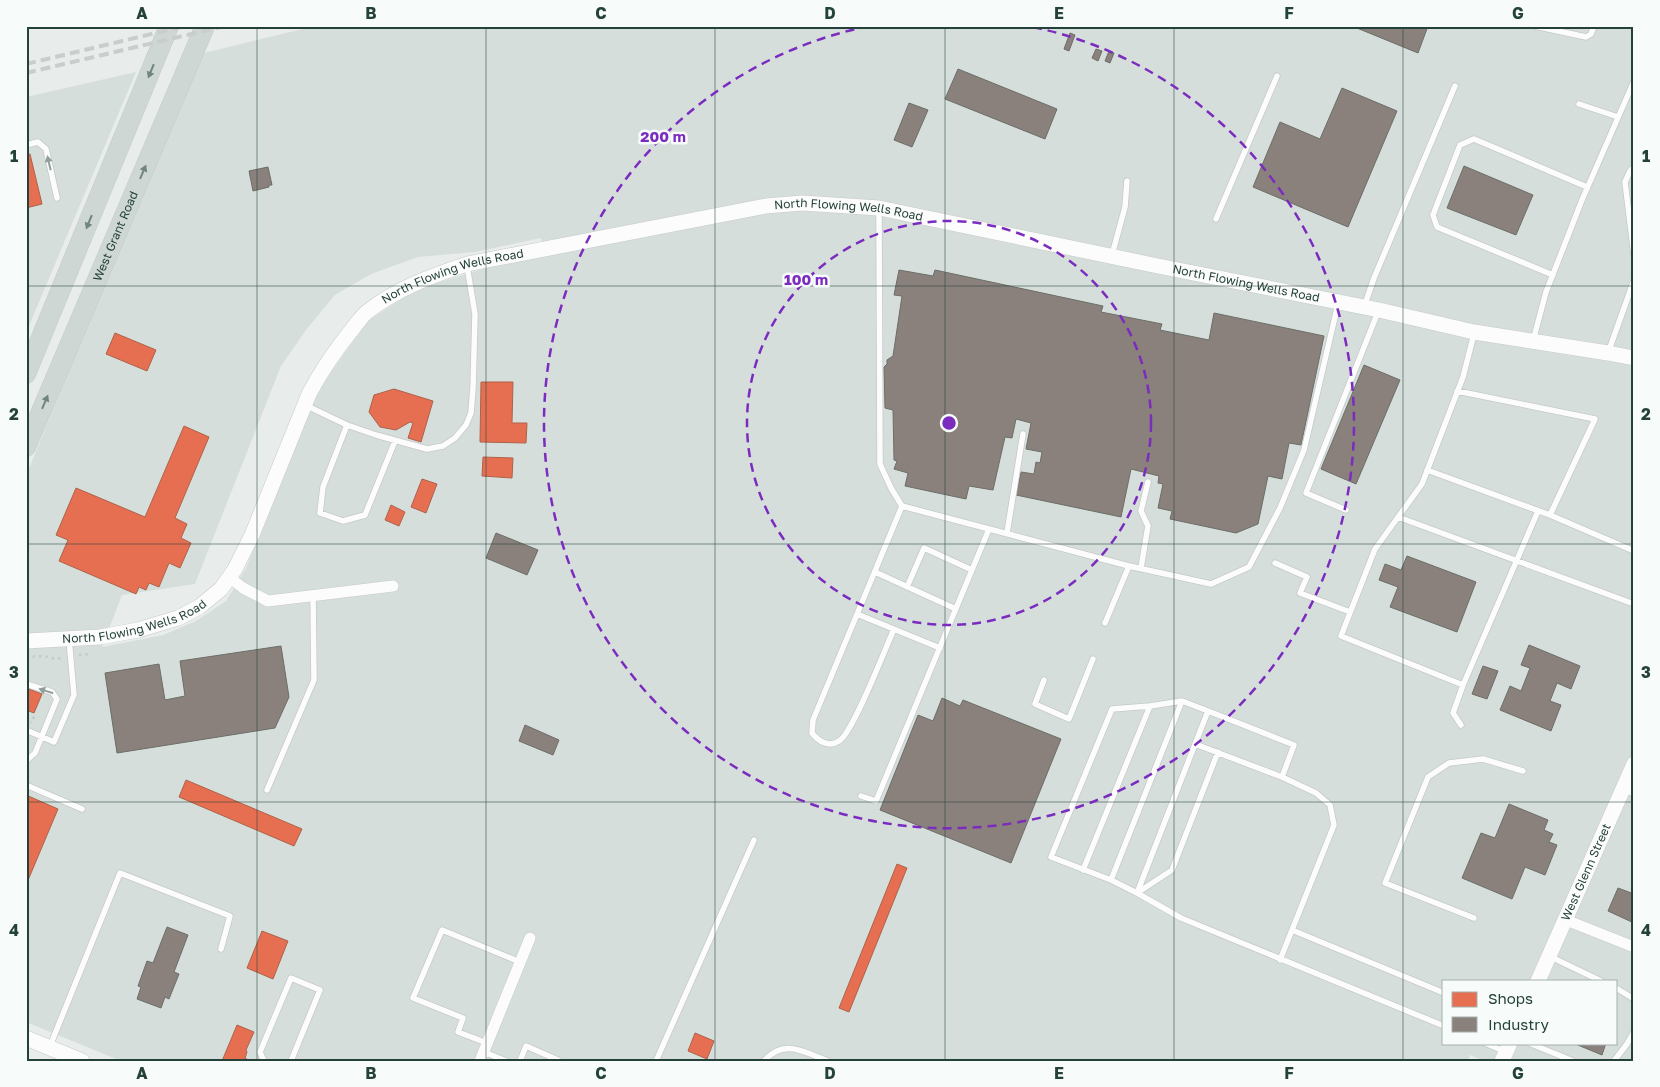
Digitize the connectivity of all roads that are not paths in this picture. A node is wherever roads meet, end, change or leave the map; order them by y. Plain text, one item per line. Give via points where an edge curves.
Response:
1 (169, 26) edge
2 (205, 26) edge
3 (1535, 26) edge
4 (1594, 26) edge
5 (1277, 76) dead end
6 (1634, 81) edge
7 (1455, 86) dead end
8 (1579, 104) dead end
9 (1618, 117) junction
10 (26, 145) edge
11 (1634, 167) edge
12 (1128, 181) dead end
13 (1587, 187) junction
14 (57, 198) dead end
15 (879, 208) junction
16 (1216, 219) dead end
17 (1634, 255) edge
18 (1111, 256) junction
19 (467, 264) junction
20 (1552, 275) junction
21 (1634, 280) edge
22 (1339, 302) junction
23 (1372, 308) junction
24 (1474, 332) junction
25 (1533, 341) junction
26 (1608, 353) junction
27 (1634, 358) edge
28 (26, 374) edge
29 (1457, 391) junction
30 (305, 404) junction
31 (346, 425) junction
32 (1023, 434) dead end
33 (396, 441) junction
34 (26, 447) edge
35 (1427, 470) junction
36 (1148, 482) dead end
37 (902, 506) junction
38 (1346, 510) dead end
39 (1538, 511) junction
40 (1550, 515) junction
41 (1398, 516) junction
42 (989, 529) junction
43 (1007, 534) junction
44 (1634, 551) edge
45 (1517, 560) junction
46 (1275, 563) dead end
47 (1129, 566) junction
48 (1141, 568) junction
49 (972, 570) junction
50 (874, 572) junction
51 (229, 577) junction
52 (392, 586) dead end
53 (907, 587) junction
54 (313, 595) junction
55 (1634, 604) edge
56 (956, 609) junction
57 (1350, 612) junction
58 (857, 614) junction
59 (1105, 624) dead end
60 (894, 629) junction
61 (70, 639) junction
62 (26, 641) edge
63 (940, 648) junction
64 (1093, 659) dead end
65 (1044, 680) dead end
66 (26, 684) edge
67 (1463, 685) junction
68 (1182, 701) junction
69 (1150, 706) junction
70 (1208, 711) junction
71 (1462, 725) dead end
72 (26, 730) edge
73 (42, 737) junction
74 (1195, 744) junction
75 (1218, 752) junction
76 (26, 762) edge
77 (1634, 764) edge
78 (1523, 770) dead end
79 (1282, 777) junction
80 (26, 786) edge
81 (267, 790) dead end
82 (1628, 791) edge
83 (861, 796) dead end
84 (82, 809) dead end
85 (754, 840) dead end
86 (1083, 870) junction
87 (1111, 880) junction
88 (1137, 893) junction
89 (1474, 918) dead end
90 (1566, 920) junction
91 (1292, 930) junction
92 (530, 938) dead end
93 (1634, 947) edge
94 (221, 949) dead end
95 (1549, 956) junction
96 (1280, 960) junction
97 (520, 962) junction
98 (1538, 980) edge
99 (1599, 980) edge
100 (1618, 989) edge
101 (1442, 992) edge
102 (1634, 999) edge
103 (1442, 1025) edge
104 (1634, 1032) edge
105 (26, 1038) edge
106 (1487, 1044) edge
107 (1531, 1044) edge
108 (49, 1048) junction
109 (484, 1052) edge
110 (1506, 1052) edge
111 (82, 1061) edge
112 (264, 1061) edge
113 (290, 1061) edge
114 (506, 1061) edge
115 (520, 1061) edge
116 (560, 1061) edge
117 (656, 1061) edge
118 (764, 1061) edge
119 (828, 1061) edge
120 (1573, 1061) edge
121 (1614, 1061) edge

1 -> 28 main road
34 -> 2 main road, West Grant Road
3 - 4 lane via 1586,37
5 - 16 lane
6 - 9 lane
7 - 23 lane via 1374,278
8 - 9 lane
9 - 13 lane
14 -> 10 lane via 46,149 38,142
11 - 17 lane via 1625,182
12 - 18 lane via 1125,207
13 - 20 lane
13 - 20 lane via 1474,139 1460,145 1433,215 1437,227
15 - 18 street, North Flowing Wells Road
15 - 19 street, North Flowing Wells Road via 810,203 766,206
15 - 37 lane via 880,464
18 - 22 street, North Flowing Wells Road
19 - 30 street, North Flowing Wells Road via 425,278 366,313 321,372
19 - 33 lane via 475,314 471,413 455,438 443,446 427,449
20 - 25 lane
21 - 26 lane
22 - 23 street, North Flowing Wells Road
22 - 48 lane via 1304,450 1280,508 1249,567 1211,584
23 - 24 street, North Flowing Wells Road
23 - 38 lane via 1306,493
24 - 25 street, North Flowing Wells Road
24 - 29 lane
25 - 26 street, North Flowing Wells Road
26 - 27 street, North Flowing Wells Road
29 - 35 lane
29 - 40 lane via 1595,419
30 - 31 lane
30 - 51 street, North Flowing Wells Road via 252,535
31 - 33 lane
31 - 33 lane via 323,487 320,513 344,521 365,515
32 - 43 lane
35 - 39 lane
35 - 41 lane via 1422,484
36 - 48 lane via 1141,511 1148,526
37 - 42 lane
37 - 50 lane
39 - 40 lane
39 - 45 lane
40 - 44 lane
41 - 45 lane
41 - 57 lane via 1375,549
42 - 43 lane
42 - 49 lane
43 - 47 lane
45 - 55 lane
45 - 67 lane
46 - 57 lane via 1307,577 1300,593
47 - 48 lane
47 - 59 lane
49 - 53 lane via 924,548
49 - 56 lane
50 - 53 lane
50 - 58 lane
51 - 54 street via 268,601
51 - 61 street, North Flowing Wells Road via 221,589 199,607 178,618 138,630
52 - 54 street
53 - 56 lane
54 - 81 lane via 314,680
56 - 63 lane
57 - 67 lane via 1341,636
58 - 60 lane
58 - 60 lane via 813,720 812,733 817,740 827,744 839,741 851,726
60 - 63 lane
61 - 62 street, North Flowing Wells Road
61 - 73 lane via 75,687 71,702 54,742
63 - 83 lane via 876,801
64 - 65 lane via 1069,719 1035,704
73 -> 66 lane via 57,700 52,692
67 - 71 lane via 1454,713
68 - 69 lane
68 - 70 lane
68 - 87 lane
69 - 86 lane
69 - 86 lane via 1112,709 1051,857
70 - 74 lane
70 - 79 lane via 1294,745
72 - 73 lane
73 - 76 lane via 35,753
74 - 75 lane
74 - 88 lane
75 - 79 lane
75 - 88 lane via 1172,870
77 - 82 street, West Glenn Street
78 - 89 lane via 1483,759 1449,763 1428,777 1385,883
79 - 91 lane via 1316,793 1330,805 1334,825
80 - 84 lane
82 - 90 street, West Glenn Street
85 - 117 lane
86 - 87 lane
87 - 88 lane
88 - 96 lane via 1181,918
90 - 93 street
90 - 95 street, West Glenn Street
91 - 96 lane
91 - 101 lane
92 - 97 street
94 - 108 lane via 230,916 120,873
95 - 98 street, West Glenn Street
95 - 99 lane
96 - 103 lane
97 - 109 street
97 - 109 lane via 442,930 413,998 463,1018 458,1032
100 - 102 lane
104 - 121 lane
105 - 108 street
106 - 110 lane
107 - 120 lane
108 - 111 street
109 - 114 lane
112 - 113 lane via 260,1052 291,978 320,990
115 - 116 lane via 526,1046
118 - 119 lane via 779,1048 795,1048

